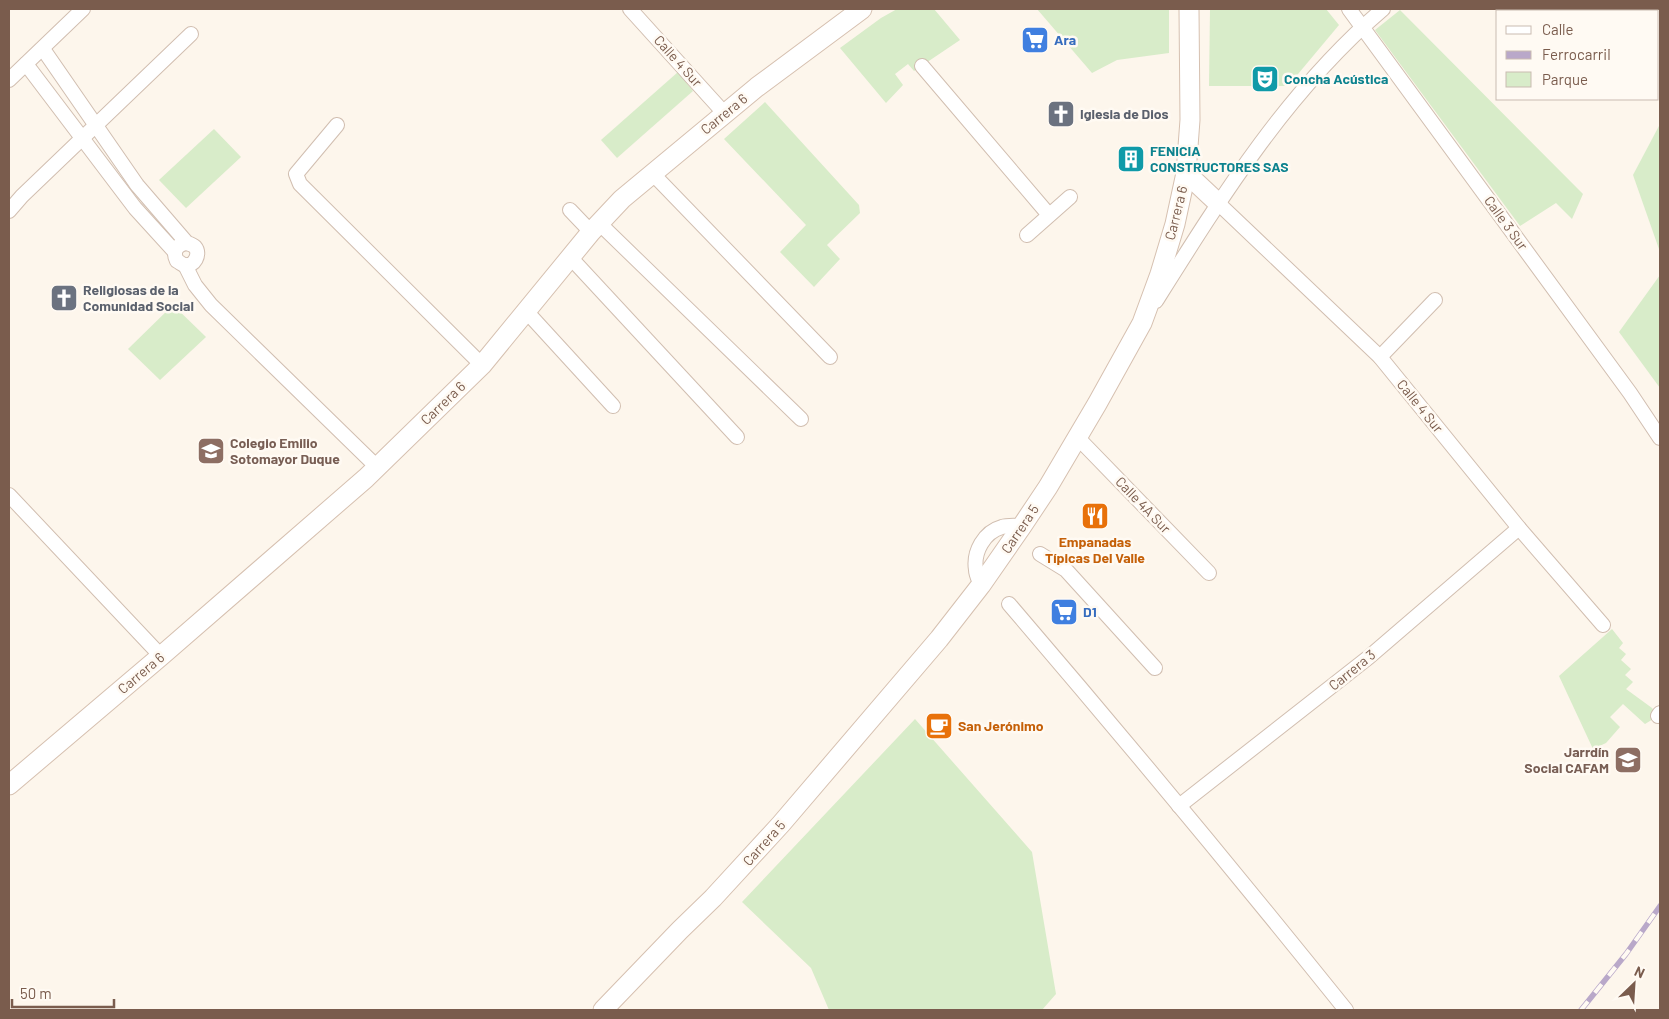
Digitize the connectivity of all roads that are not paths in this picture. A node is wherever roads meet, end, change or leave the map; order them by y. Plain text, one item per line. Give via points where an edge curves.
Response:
1 (83, 9) edge
2 (630, 9) edge
3 (862, 9) edge
4 (1189, 9) edge
5 (1349, 9) edge
6 (1383, 9) edge
7 (1363, 26) junction
8 (191, 34) dead end
9 (43, 49) junction
10 (26, 64) junction
11 (922, 66) dead end
12 (55, 68) junction
13 (9, 80) edge
14 (39, 81) junction
15 (725, 114) junction
16 (337, 125) dead end
17 (96, 126) junction
18 (83, 139) junction
19 (118, 159) junction
20 (105, 168) junction
21 (652, 173) junction
22 (1186, 173) junction
23 (1070, 198) dead end
24 (1218, 203) junction
25 (570, 210) dead end
26 (9, 211) edge
27 (163, 214) junction
28 (1049, 215) junction
29 (150, 225) junction
30 (595, 227) junction
31 (1027, 235) dead end
32 (187, 243) junction
33 (175, 252) junction
34 (570, 257) junction
35 (185, 265) junction
36 (1435, 300) dead end
37 (526, 311) junction
38 (1142, 323) junction
39 (830, 357) dead end
40 (1380, 358) junction
41 (482, 365) junction
42 (613, 406) dead end
43 (801, 419) dead end
44 (737, 437) dead end
45 (1077, 437) junction
46 (1660, 438) edge
47 (377, 467) junction
48 (9, 495) edge
49 (1520, 528) junction
50 (1040, 554) dead end
51 (1209, 573) dead end
52 (1008, 604) dead end
53 (1603, 625) dead end
54 (161, 656) junction
55 (1155, 668) dead end
56 (11, 780) edge
57 (1179, 806) junction
58 (603, 1010) edge
59 (1346, 1010) edge

1 - 9 street
2 - 15 street, Calle 4 Sur
3 - 15 main road, Carrera 6
4 - 22 main road, Carrera 6 via 1190,120
5 - 7 street, Calle 3 Sur
6 - 7 street, Carrera 5
7 - 24 street, Carrera 5 via 1299,93
7 - 46 street, Calle 3 Sur
8 - 17 street
9 - 10 street
9 - 12 street
10 - 13 street
10 - 14 street
11 - 28 street
12 - 14 street
12 - 17 street
14 - 18 street
15 - 21 main road, Carrera 6
16 - 41 street via 296,174 300,184
17 - 18 street
17 - 19 street
18 - 20 street
18 - 26 street
19 - 20 street
19 - 27 street
20 - 29 street
21 - 30 main road, Carrera 6
21 - 39 street
22 - 24 main road
22 - 38 main road, Carrera 6 via 1175,224
23 - 28 street
24 - 38 street, Carrera 5
24 - 40 street, Calle 4 Sur
25 - 30 street
27 - 29 street
27 - 32 street
28 - 31 street
29 - 33 street
30 - 34 main road, Carrera 6
30 - 43 street
32 - 33 street via 182,243
32 - 35 street via 195,247 197,257 190,265
33 - 35 street via 177,261
34 - 37 main road, Carrera 6
34 - 44 street
35 - 47 street via 210,305
36 - 40 street
37 - 41 main road, Carrera 6
37 - 42 street
38 - 45 main road, Carrera 5
40 - 49 street, Calle 4 Sur
41 - 47 main road, Carrera 6
45 - 51 street, Calle 4A Sur
45 - 58 main road, Carrera 5 via 1022,526 939,640 781,824
47 - 54 main road, Carrera 6
48 - 54 street
49 - 53 street, Calle 4 Sur
49 - 57 street, Carrera 3 via 1369,656
50 - 55 street via 1066,570
52 - 57 street
54 - 56 main road, Carrera 6
57 - 59 street

